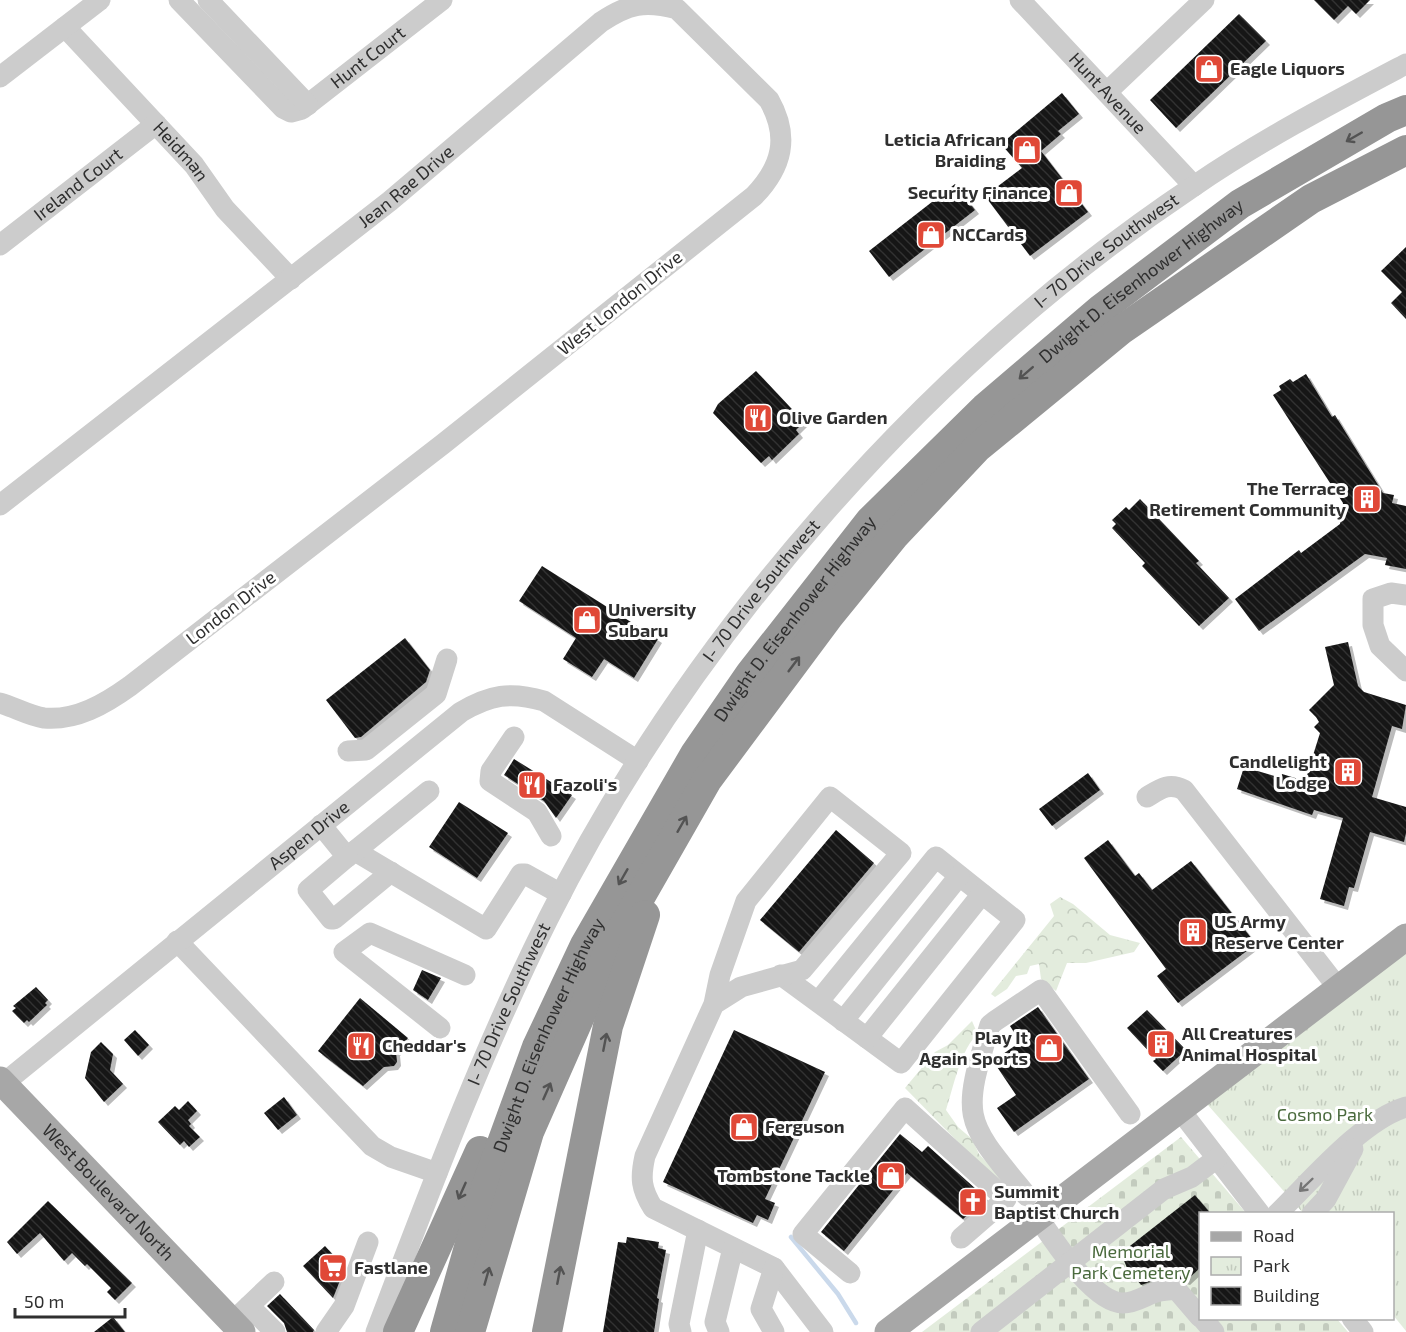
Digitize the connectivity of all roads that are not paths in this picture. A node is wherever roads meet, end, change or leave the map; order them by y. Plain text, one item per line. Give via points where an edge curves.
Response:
1 (100, 0) edge
2 (442, 0) edge
3 (1020, 0) edge
4 (1204, 0) edge
5 (197, 4) edge
6 (65, 27) junction
7 (1406, 64) edge
8 (0, 77) edge
9 (1107, 92) junction
10 (1406, 110) edge
11 (156, 124) junction
12 (782, 148) joint
13 (1406, 150) edge
14 (1194, 186) junction
15 (0, 245) edge
16 (291, 279) junction
17 (443, 444) joint
18 (0, 505) edge
19 (1406, 595) edge
20 (447, 659) dead end
21 (1406, 671) edge
22 (436, 694) junction
23 (0, 703) edge
24 (455, 717) junction
25 (514, 737) dead end
26 (348, 751) dead end
27 (638, 761) junction
28 (429, 791) dead end
29 (1147, 797) dead end
30 (321, 825) junction
31 (551, 836) dead end
32 (351, 854) junction
33 (665, 855) junction
34 (391, 872) junction
35 (959, 876) junction
36 (561, 894) junction
37 (982, 894) junction
38 (1406, 937) edge
39 (177, 941) junction
40 (465, 975) dead end
41 (781, 975) junction
42 (1339, 989) junction
43 (818, 1002) junction
44 (714, 1004) junction
45 (843, 1021) junction
46 (440, 1028) dead end
47 (867, 1038) junction
48 (537, 1047) junction
49 (2, 1081) edge
50 (1406, 1107) edge
51 (1180, 1110) junction
52 (1130, 1114) dead end
53 (1364, 1130) junction
54 (1217, 1158) junction
55 (437, 1173) junction
56 (1032, 1206) junction
57 (1258, 1212) edge
58 (1279, 1212) edge
59 (1314, 1212) edge
60 (698, 1230) junction
61 (961, 1238) dead end
62 (368, 1242) dead end
63 (733, 1248) junction
64 (1068, 1262) junction
65 (774, 1268) junction
66 (850, 1273) dead end
67 (274, 1282) dead end
68 (1199, 1316) edge
69 (241, 1320) edge
70 (1203, 1320) edge
71 (1354, 1320) edge
72 (679, 1331) edge
73 (819, 1331) edge
74 (275, 1332) edge
75 (326, 1332) edge
76 (376, 1332) edge
77 (398, 1332) edge
78 (445, 1332) edge
79 (470, 1332) edge
80 (547, 1332) edge
81 (719, 1332) edge
82 (774, 1332) edge
83 (888, 1332) edge
84 (981, 1332) edge
85 (1214, 1332) edge
86 (1364, 1332) edge

1 - 6 street
2 - 5 street, Hunt Court via 300,109 283,108 233,41
3 - 9 street, Hunt Avenue
4 - 9 street
6 - 8 street
6 - 11 street, Heidman
7 - 14 street, I- 70 Drive Southwest
9 - 14 street, Hunt Avenue
10 -> 48 highway, Dwight D. Eisenhower Highway via 1240,204 1101,309 986,408 870,521 750,674 695,754 585,945
11 - 15 street, Ireland Court
11 - 16 street, Heidman via 194,165 225,209
12 - 16 street, Jean Rae Drive via 779,122 769,100 701,29 677,9 659,3 621,9
12 - 17 street, West London Drive via 778,164 754,196
33 -> 13 highway, Dwight D. Eisenhower Highway via 707,780 830,616 894,536 977,448 1121,330 1311,199
14 - 27 street, I- 70 Drive Southwest via 1041,303 978,356 900,431 804,536 736,621
16 - 18 street, Jean Rae Drive
17 - 23 street, London Drive via 101,707 44,718
19 - 21 street via 1391,593 1373,599 1373,625 1380,646
20 - 22 street
22 - 24 street
22 - 26 street via 366,750
24 - 27 street, Aspen Drive via 482,699 527,696 544,701
24 - 30 street, Aspen Drive
25 - 31 street via 491,771 490,781 537,812
27 - 36 street, I- 70 Drive Southwest
28 - 32 street
29 - 42 street via 1163,787 1175,785 1184,790
30 - 32 street
30 - 39 street, Aspen Drive
32 - 34 street
32 - 34 street via 308,890 331,919
79 -> 33 highway, Dwight D. Eisenhower Highway via 529,1132 607,955
80 -> 33 highway via 608,1026
34 - 36 street via 486,928 520,874
35 - 37 street
35 - 43 street via 936,857
35 - 45 street
36 - 55 street, I- 70 Drive Southwest via 467,1094
37 - 47 street
37 - 47 street via 1015,920 901,1063
38 - 42 main road
39 - 49 street, Aspen Drive
39 - 55 street via 372,1146
40 - 46 street via 370,933 344,952
41 - 43 street
41 - 44 street via 741,987
41 - 44 street via 802,970 901,853 830,796 746,901
42 - 51 main road
43 - 45 street
44 - 60 street via 645,1156 640,1177 653,1208
45 - 47 street
48 -> 77 highway via 514,1074
48 - 78 highway, Dwight D. Eisenhower Highway via 486,1187
49 - 69 main road, West Boulevard North
50 - 53 street via 1389,1112
51 - 54 street
51 - 56 main road
52 - 56 street via 1041,990 994,1021 972,1087 972,1119 977,1132
53 -> 58 street
53 - 59 street via 1326,1199
54 - 57 street
54 - 64 street via 1192,1177 1164,1189
55 - 76 street, I- 70 Drive Southwest
56 - 64 street
56 - 83 main road
60 - 63 street
60 - 72 street
61 - 66 street via 1006,1199 904,1108 803,1234
62 - 75 street via 344,1306
63 - 65 street
63 - 81 street via 715,1322
64 - 68 street via 1096,1290 1120,1304 1176,1290
64 - 84 street
65 - 73 street
65 - 82 street via 761,1309
67 - 69 street
69 - 74 street
70 - 85 street
71 - 86 street

